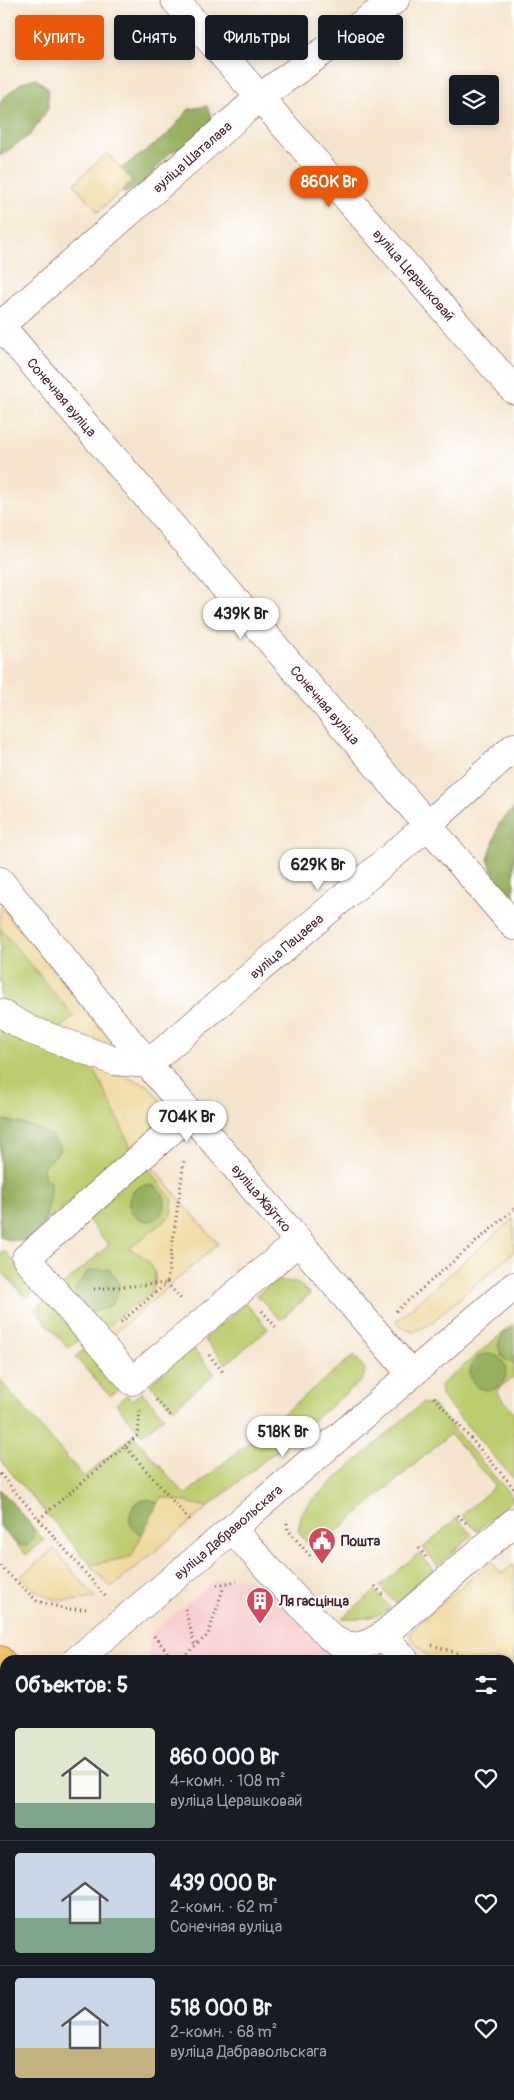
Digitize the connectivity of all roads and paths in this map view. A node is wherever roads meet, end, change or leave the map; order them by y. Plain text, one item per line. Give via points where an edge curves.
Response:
1 (175, 0) edge
2 (394, 0) edge
3 (260, 96) junction
4 (0, 325) edge
5 (514, 390) edge
6 (514, 747) edge
7 (427, 826) junction
8 (0, 881) edge
9 (514, 926) edge
10 (0, 1013) edge
11 (148, 1064) junction
12 (190, 1114) junction
13 (514, 1209) edge
14 (298, 1242) junction
15 (167, 1283) junction
16 (514, 1286) edge
17 (55, 1292) junction
18 (394, 1313) dead end
19 (98, 1342) junction
20 (420, 1383) junction
21 (138, 1435) dead end
22 (125, 1446) junction
23 (0, 1474) edge
24 (514, 1488) edge
25 (288, 1518) dead end
26 (39, 1519) junction
27 (514, 1522) edge
28 (195, 1528) dead end
29 (232, 1529) junction
30 (312, 1557) dead end
31 (0, 1566) edge
32 (11, 1578) dead end
33 (225, 1582) dead end
34 (109, 1601) dead end
35 (185, 1609) dead end
36 (383, 1635) junction
37 (154, 1636) dead end
38 (431, 1645) dead end
39 (195, 1646) junction
40 (83, 1655) edge
41 (170, 1655) edge
42 (185, 1655) edge
43 (401, 1655) edge
44 (462, 1655) edge

1 - 3 street, вуліца Церашковай
2 - 3 street, вуліца Шаталава
3 - 4 street, вуліца Шаталава
3 - 5 street, вуліца Церашковай
4 - 7 street, Сонечная вуліца
6 - 7 street, вуліца Пацаева
7 - 9 street, Сонечная вуліца
7 - 11 street, вуліца Пацаева
8 - 11 street, вуліца Жаўтко
10 - 11 street via 30,1030 114,1061
11 - 12 street, вуліца Жаўтко
12 - 14 street, вуліца Жаўтко
12 - 15 path
12 - 17 street via 26,1258
13 - 18 path
14 - 19 street via 132,1381
14 - 20 street, вуліца Жаўтко
15 - 17 path
15 - 19 path
16 - 20 street, вуліца Дабравольскага
17 - 19 street
20 - 24 path
20 - 29 street, вуліца Дабравольскага
21 - 22 path
22 - 26 path
22 - 28 path
23 - 26 path
25 - 30 path via 288,1530
26 - 34 path
27 - 36 street
29 - 36 street via 330,1637 351,1647 363,1646
29 - 40 street, вуліца Дабравольскага
31 - 32 path
33 - 39 path via 208,1634
35 - 39 path
36 - 43 street
37 - 41 path
38 - 44 path
39 - 42 path

